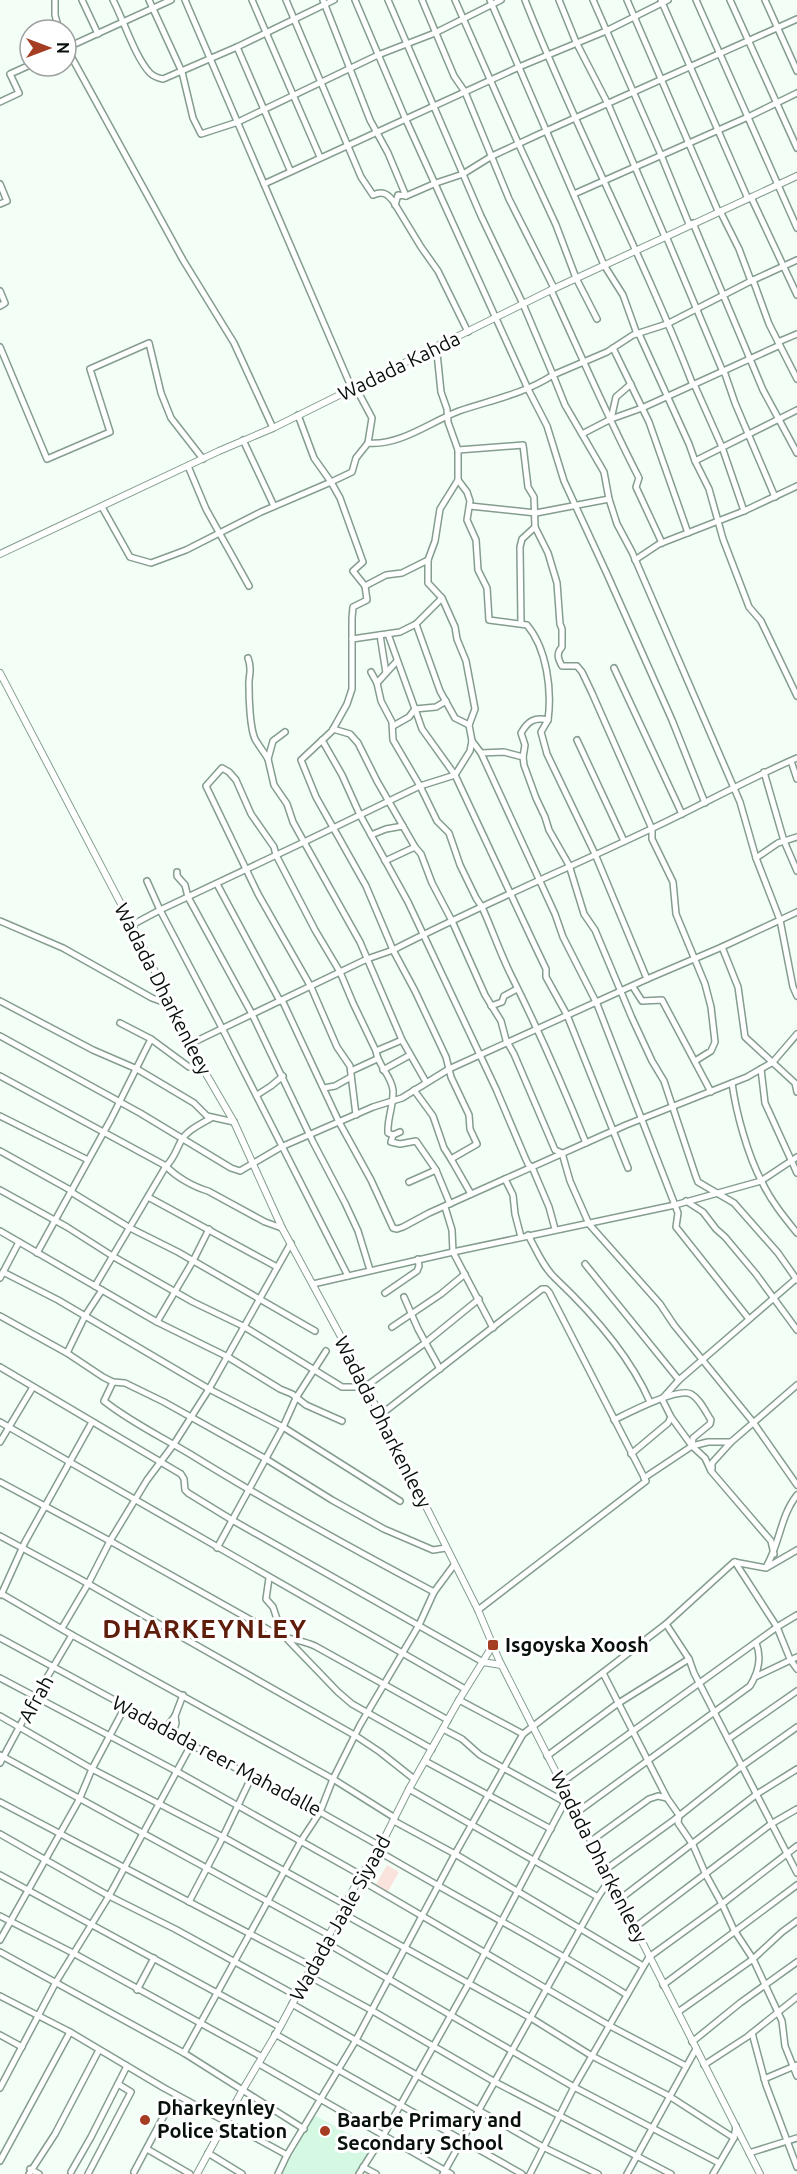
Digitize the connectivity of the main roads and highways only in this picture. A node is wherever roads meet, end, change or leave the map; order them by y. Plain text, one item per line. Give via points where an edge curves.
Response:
1 (797, 176) edge
2 (0, 554) edge
3 (0, 673) edge
4 (493, 1645) junction
5 (483, 1662) junction
6 (501, 1665) junction
7 (197, 2174) edge
8 (760, 2174) edge

1 - 2 main road, Wadada Kahda via 553,289 273,428
3 - 4 main road, Wadada Dharkenleey via 234,1122 282,1228 314,1284
4 - 5 main road, Wadada Jaale Siyaad
4 - 6 main road, Wadada Dharkenleey
5 - 6 main road
5 - 7 main road, Wadada Jaale Siyaad via 414,1779 395,1820
6 - 8 main road, Wadada Dharkenleey

